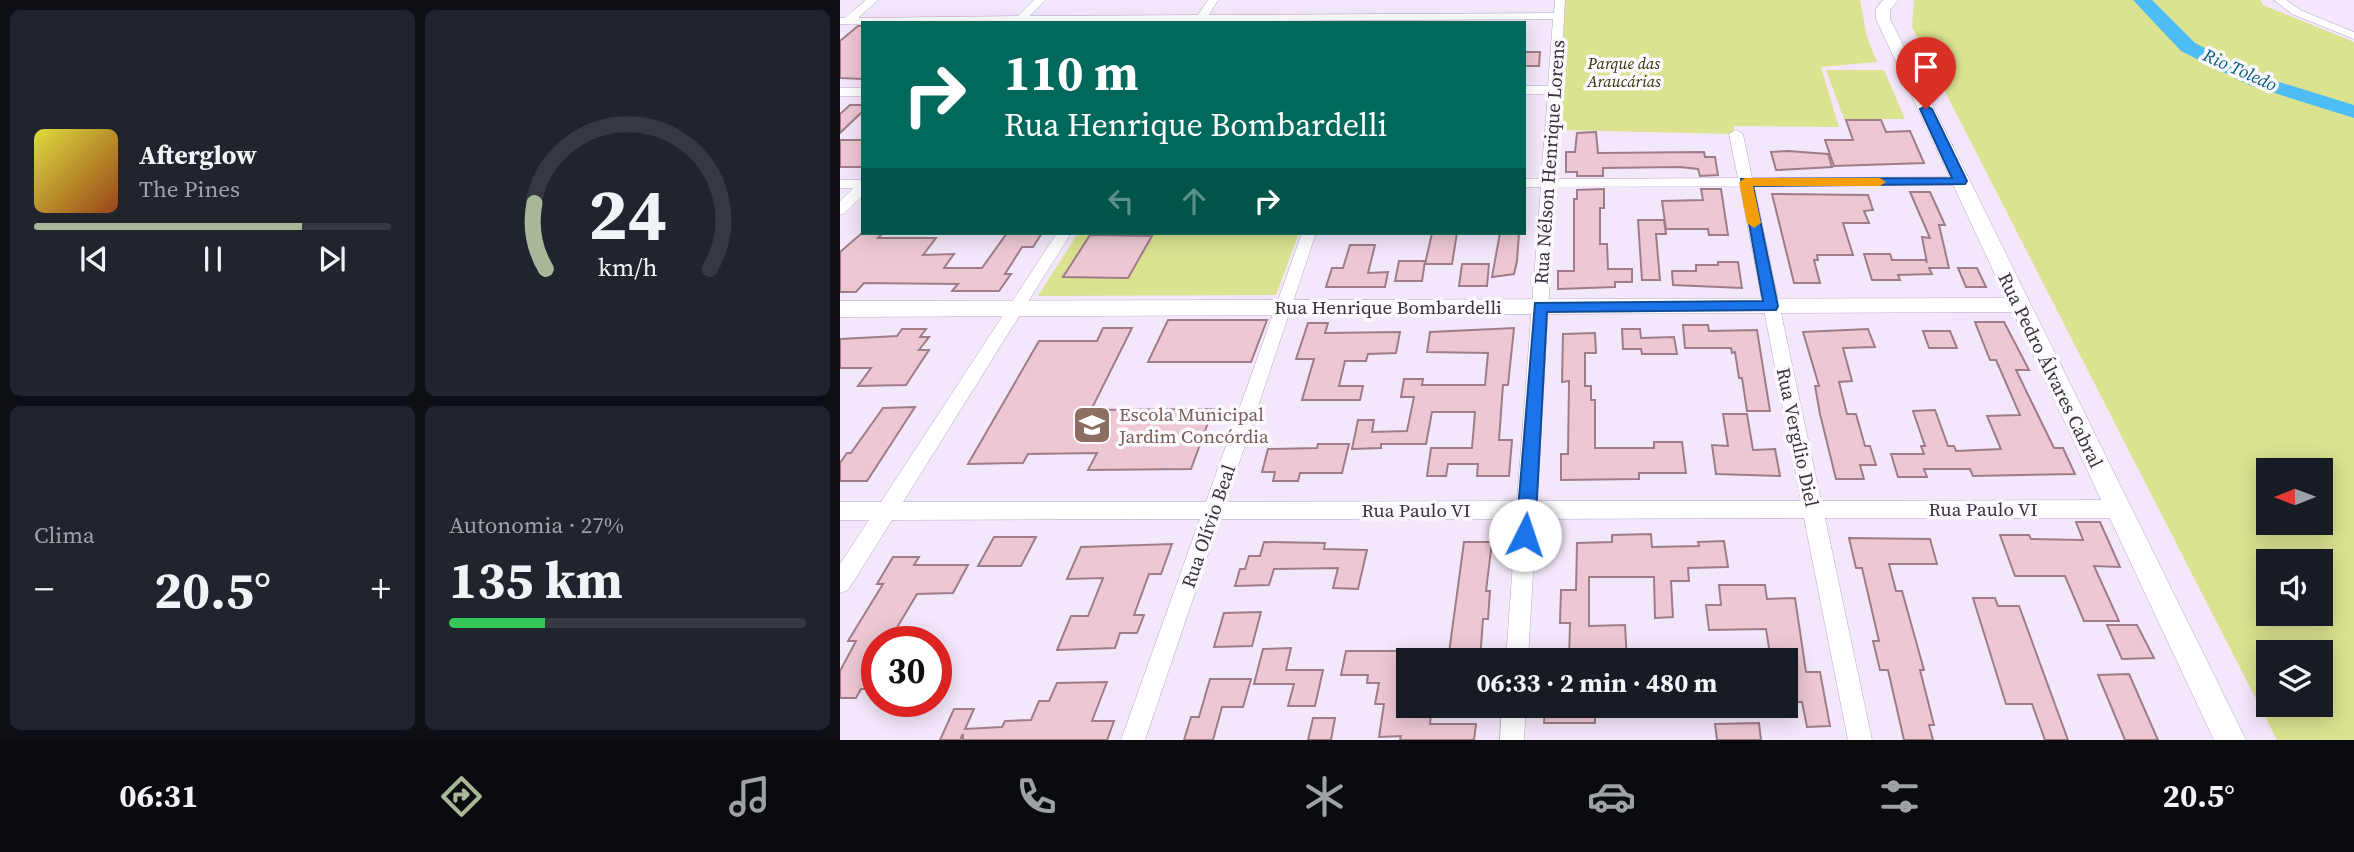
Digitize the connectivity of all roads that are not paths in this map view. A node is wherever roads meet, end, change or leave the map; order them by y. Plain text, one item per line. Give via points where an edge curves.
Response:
1 (873, 0) edge
2 (1040, 0) edge
3 (1213, 0) edge
4 (1891, 0) edge
5 (2279, 0) edge
6 (1559, 8) edge
7 (1200, 20) edge
8 (1383, 20) edge
9 (1020, 21) edge
10 (842, 23) edge
11 (861, 23) edge
12 (2354, 36) edge
13 (1526, 90) edge
14 (1554, 90) junction
15 (840, 92) edge
16 (861, 92) edge
17 (1736, 134) dead end
18 (1960, 181) junction
19 (1745, 182) junction
20 (1526, 183) edge
21 (1548, 183) junction
22 (840, 184) edge
23 (861, 185) edge
24 (861, 187) edge
25 (840, 210) edge
26 (1063, 235) edge
27 (1308, 235) edge
28 (2020, 305) junction
29 (1771, 306) junction
30 (1540, 307) junction
31 (1283, 308) junction
32 (840, 309) edge
33 (1016, 309) junction
34 (1813, 509) junction
35 (2118, 509) junction
36 (1213, 510) junction
37 (1527, 510) junction
38 (840, 511) edge
39 (886, 511) junction
40 (840, 583) edge
41 (1518, 648) edge
42 (1513, 718) edge
43 (1133, 740) edge
44 (1512, 740) edge
45 (1860, 740) edge
46 (2230, 740) edge

1 - 10 street
2 - 9 street
3 - 7 street
4 - 18 street, Rua Pedro Álvares Cabral via 1883,19
5 - 12 street
6 - 8 street
6 - 14 street, Rua Nélson Henrique Lorens
7 - 8 street
7 - 9 street
10 - 11 street
13 - 14 street
14 - 21 street, Rua Nélson Henrique Lorens
15 - 16 street
17 - 19 street, Rua Vergílio Diel
18 - 19 street
18 - 28 street, Rua Pedro Álvares Cabral
19 - 21 street
19 - 29 street, Rua Vergílio Diel
20 - 21 street
21 - 30 street, Rua Nélson Henrique Lorens
22 - 23 street
24 - 25 street
26 - 33 street
27 - 31 street, Rua Olívio Beal
28 - 29 street, Rua Henrique Bombardelli
28 - 35 street, Rua Pedro Álvares Cabral
29 - 30 street, Rua Henrique Bombardelli
29 - 34 street, Rua Vergílio Diel
30 - 31 street, Rua Henrique Bombardelli
30 - 37 street, Rua Nélson Henrique Lorens
31 - 33 street, Rua Henrique Bombardelli
31 - 36 street, Rua Olívio Beal
32 - 33 street, Rua Henrique Bombardelli
33 - 39 street
34 - 35 street, Rua Paulo VI
34 - 37 street, Rua Paulo VI
34 - 45 street, Rua Vergílio Diel
35 - 46 street, Rua Pedro Álvares Cabral
36 - 37 street, Rua Paulo VI
36 - 39 street, Rua Paulo VI
36 - 43 street, Rua Olívio Beal
37 - 41 street, Rua Nélson Henrique Lorens
38 - 39 street, Rua Paulo VI
39 - 40 street
42 - 44 street

